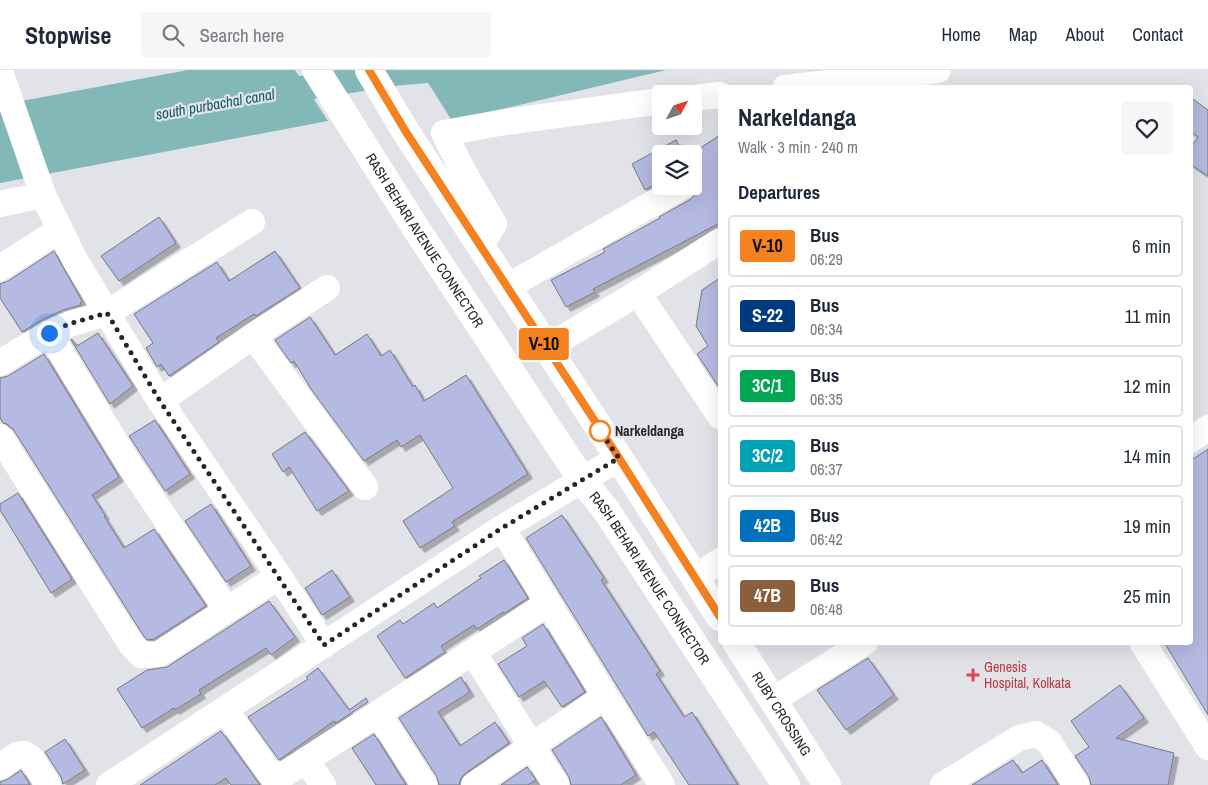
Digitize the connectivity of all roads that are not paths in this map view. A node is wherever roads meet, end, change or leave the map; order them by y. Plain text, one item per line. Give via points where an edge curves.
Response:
1 (316, 70) edge
2 (369, 70) edge
3 (938, 70) edge
4 (2, 75) edge
5 (810, 85) edge
6 (718, 95) edge
7 (702, 97) edge
8 (652, 102) edge
9 (43, 195) junction
10 (667, 195) edge
11 (0, 204) edge
12 (252, 222) dead end
13 (59, 230) junction
14 (718, 242) edge
15 (480, 246) junction
16 (0, 268) edge
17 (327, 288) dead end
18 (507, 288) junction
19 (638, 293) junction
20 (107, 313) junction
21 (49, 333) junction
22 (253, 336) junction
23 (546, 348) junction
24 (0, 363) edge
25 (160, 401) junction
26 (718, 413) edge
27 (1208, 428) edge
28 (0, 437) edge
29 (1193, 438) edge
30 (619, 458) junction
31 (582, 480) junction
32 (365, 487) dead end
33 (502, 528) junction
34 (718, 562) edge
35 (279, 576) junction
36 (695, 578) junction
37 (548, 603) junction
38 (227, 610) junction
39 (718, 614) edge
40 (324, 645) junction
41 (738, 645) edge
42 (860, 645) edge
43 (1144, 645) edge
44 (473, 652) junction
45 (605, 696) junction
46 (773, 700) junction
47 (225, 710) junction
48 (378, 713) junction
49 (532, 746) junction
50 (1208, 747) edge
51 (2, 760) edge
52 (306, 760) junction
53 (654, 782) edge
54 (117, 783) edge
55 (48, 785) edge
56 (323, 785) edge
57 (424, 785) edge
58 (474, 785) edge
59 (556, 785) edge
60 (786, 785) edge
61 (827, 785) edge
62 (943, 785) edge
63 (1076, 785) edge

1 - 31 main road, RASH BEHARI AVENUE CONNECTOR
2 - 15 main road
3 - 5 street
4 - 9 street
6 - 7 street
8 - 15 street via 444,133 494,224
9 - 11 street
9 - 13 street
10 - 18 street
12 - 20 street
13 - 16 street
13 - 20 street
14 - 19 street
15 - 18 main road
17 - 22 street
18 - 23 main road
19 - 23 street
19 - 26 street
20 - 21 street
20 - 25 street
21 - 24 street
21 - 38 street via 130,466
22 - 25 street
22 - 32 street
23 - 30 main road
25 - 35 street
27 - 29 street
28 - 38 street via 141,655 159,654
30 - 31 street
30 - 36 main road
31 - 33 street
31 - 60 main road, RASH BEHARI AVENUE CONNECTOR via 606,510
33 - 37 street
33 - 40 street
34 - 36 street
35 - 38 street
35 - 40 street
36 - 39 main road
37 - 44 street
37 - 45 street
40 - 47 street
41 - 46 main road, RUBY CROSSING
42 - 46 street
43 - 50 street
44 - 48 street
44 - 49 street
45 - 49 street
45 - 53 street
46 - 61 main road, RUBY CROSSING
47 - 52 street via 277,780
47 - 54 street
48 - 52 street
48 - 57 street
49 - 58 street
49 - 59 street
51 - 55 street via 25,754
52 - 56 street
62 - 63 street via 1019,738 1036,734 1049,742

